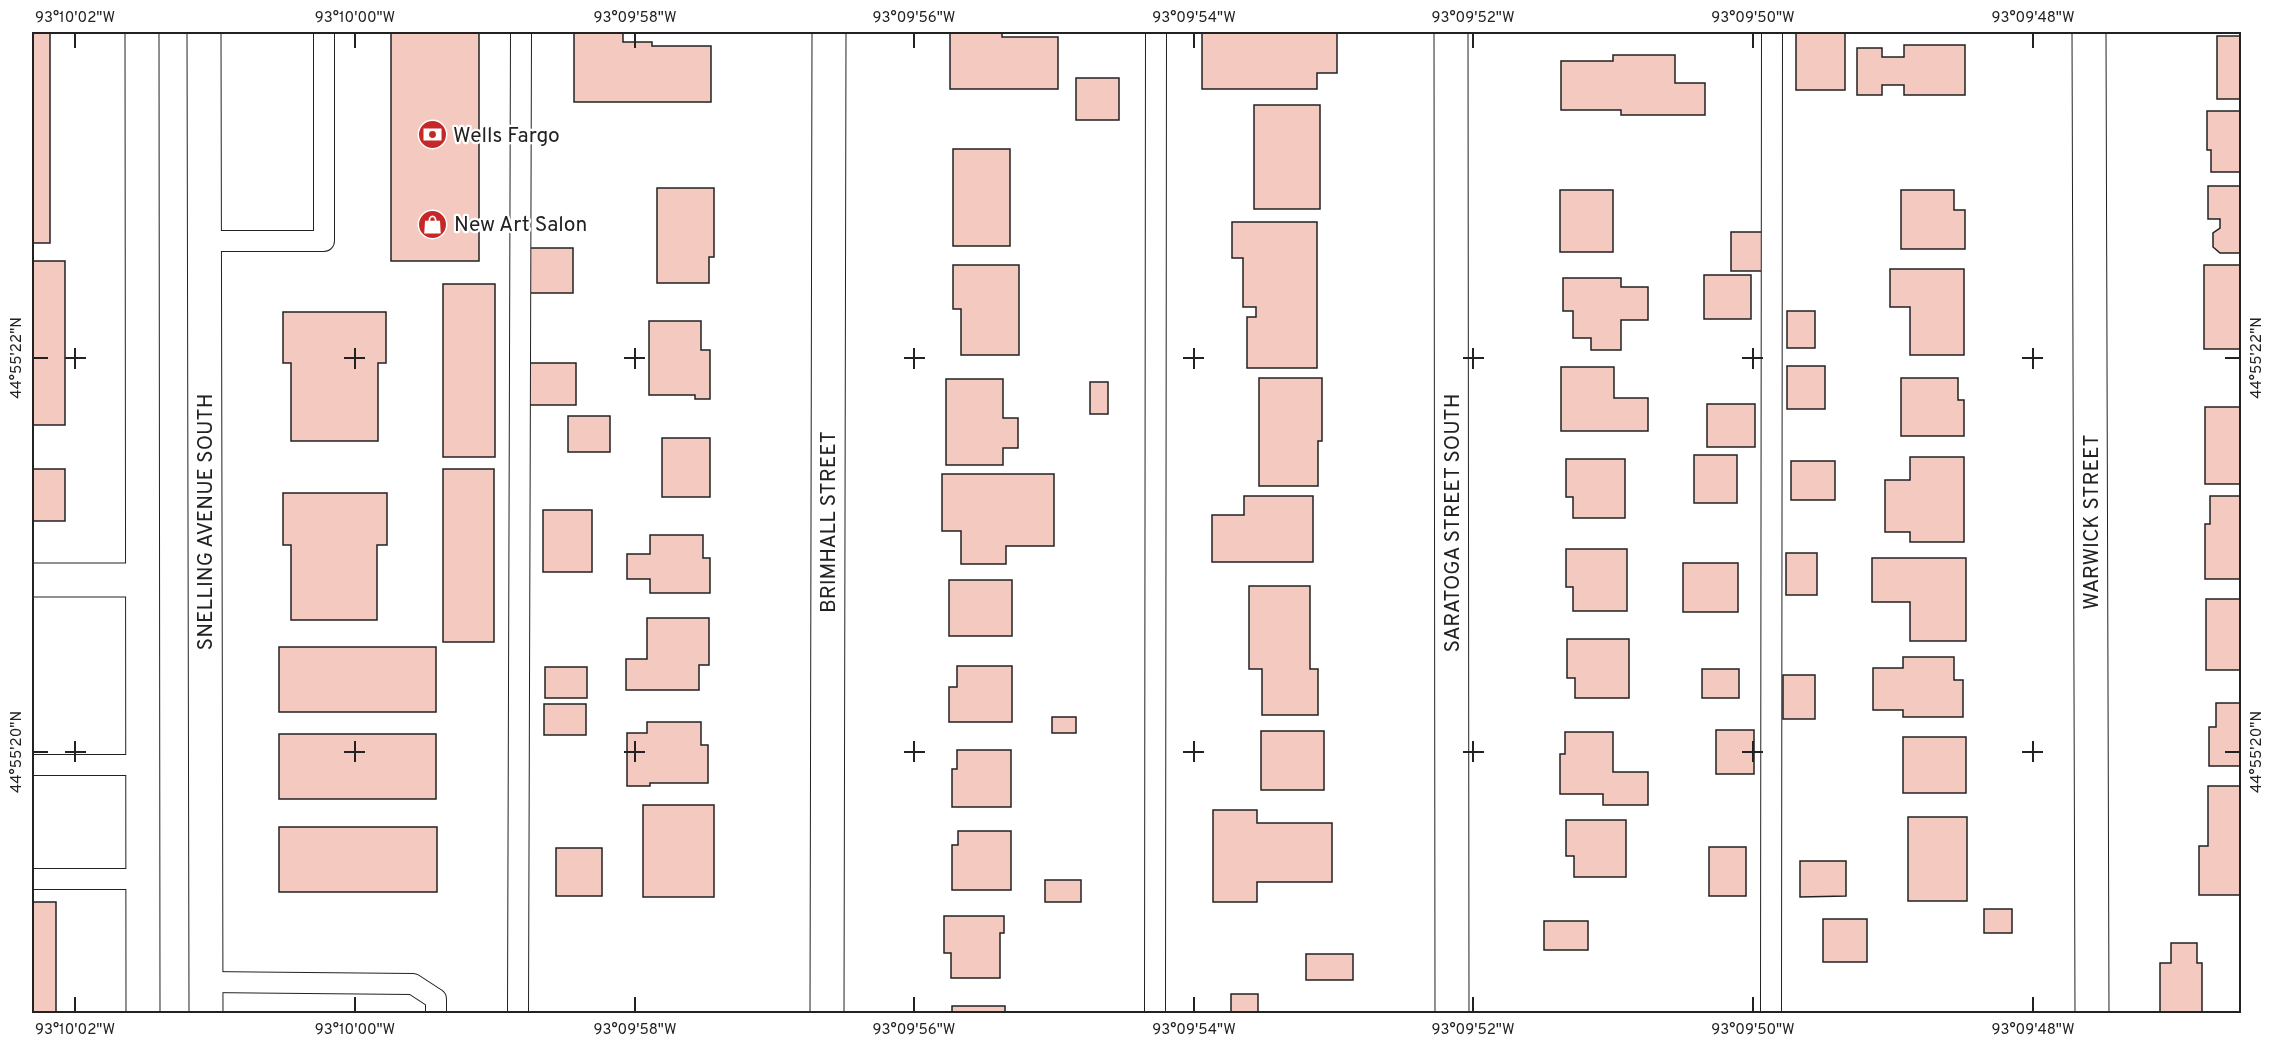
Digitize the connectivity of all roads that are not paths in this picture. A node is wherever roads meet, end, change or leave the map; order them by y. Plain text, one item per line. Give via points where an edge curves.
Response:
1 (142, 32) edge
2 (204, 32) edge
3 (324, 32) edge
4 (521, 32) edge
5 (829, 32) edge
6 (1156, 32) edge
7 (1450, 32) edge
8 (1772, 32) edge
9 (2089, 32) edge
10 (205, 241) junction
11 (32, 580) edge
12 (142, 580) junction
13 (32, 765) edge
14 (142, 765) junction
15 (32, 879) edge
16 (143, 879) junction
17 (206, 998) edge
18 (143, 1014) edge
19 (436, 1014) edge
20 (518, 1014) edge
21 (827, 1014) edge
22 (1155, 1014) edge
23 (1452, 1014) edge
24 (1771, 1014) edge
25 (2092, 1014) edge

1 - 12 street
2 - 10 street, SNELLING AVENUE SOUTH
3 - 10 lane via 324,241
4 - 20 lane
5 - 21 street, BRIMHALL STREET
6 - 22 lane
7 - 23 street, SARATOGA STREET SOUTH
8 - 24 lane
9 - 25 street, WARWICK STREET
10 - 17 street, SNELLING AVENUE SOUTH
11 - 12 street
12 - 14 street
13 - 14 lane
14 - 16 street
15 - 16 lane
16 - 18 street
17 - 19 lane via 413,984 436,999

